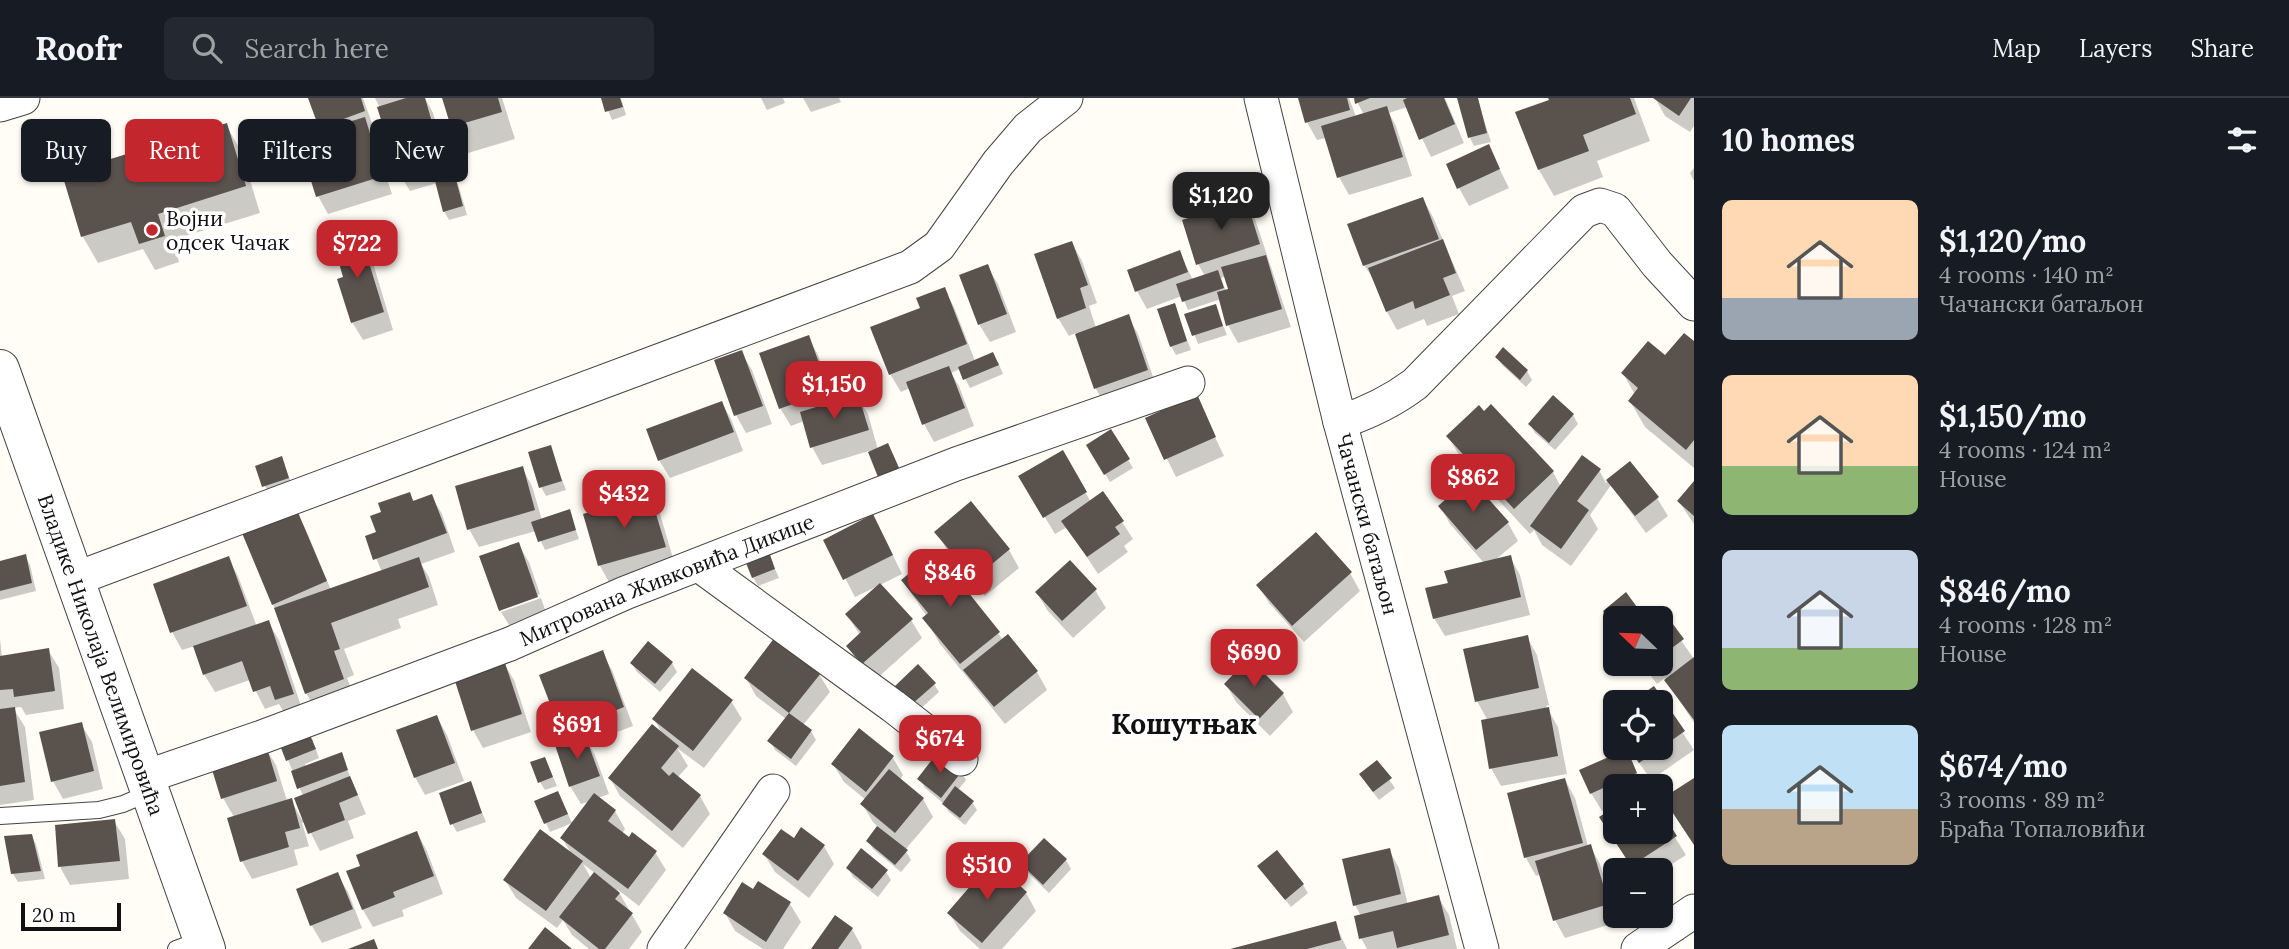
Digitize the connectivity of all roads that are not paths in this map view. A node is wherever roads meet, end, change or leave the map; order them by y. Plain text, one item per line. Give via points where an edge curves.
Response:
1 (23, 98) edge
2 (1066, 98) edge
3 (1261, 98) edge
4 (0, 105) edge
5 (1694, 304) edge
6 (0, 369) edge
7 (1188, 383) dead end
8 (1340, 422) junction
9 (699, 565) junction
10 (75, 579) junction
11 (961, 759) dead end
12 (148, 785) junction
13 (773, 791) dead end
14 (0, 816) edge
15 (1694, 911) edge
16 (195, 946) edge
17 (664, 949) edge
18 (1482, 949) edge
19 (1638, 949) edge

1 - 4 street
2 - 10 street via 1028,128 939,246 910,267
3 - 8 street, Чачански батаљон
5 - 8 street via 1615,210 1592,206 1415,384 1371,412
6 - 10 street, Владике Николаја Велимировића
7 - 9 street, Митрована Живковића Дикице via 956,464
8 - 18 street, Чачански батаљон
9 - 11 street
9 - 12 street, Митрована Живковића Дикице
10 - 12 street, Владике Николаја Велимировића
12 - 14 lane via 123,804 99,810
12 - 16 street, Владике Николаја Велимировића
13 - 17 street
15 - 19 street

